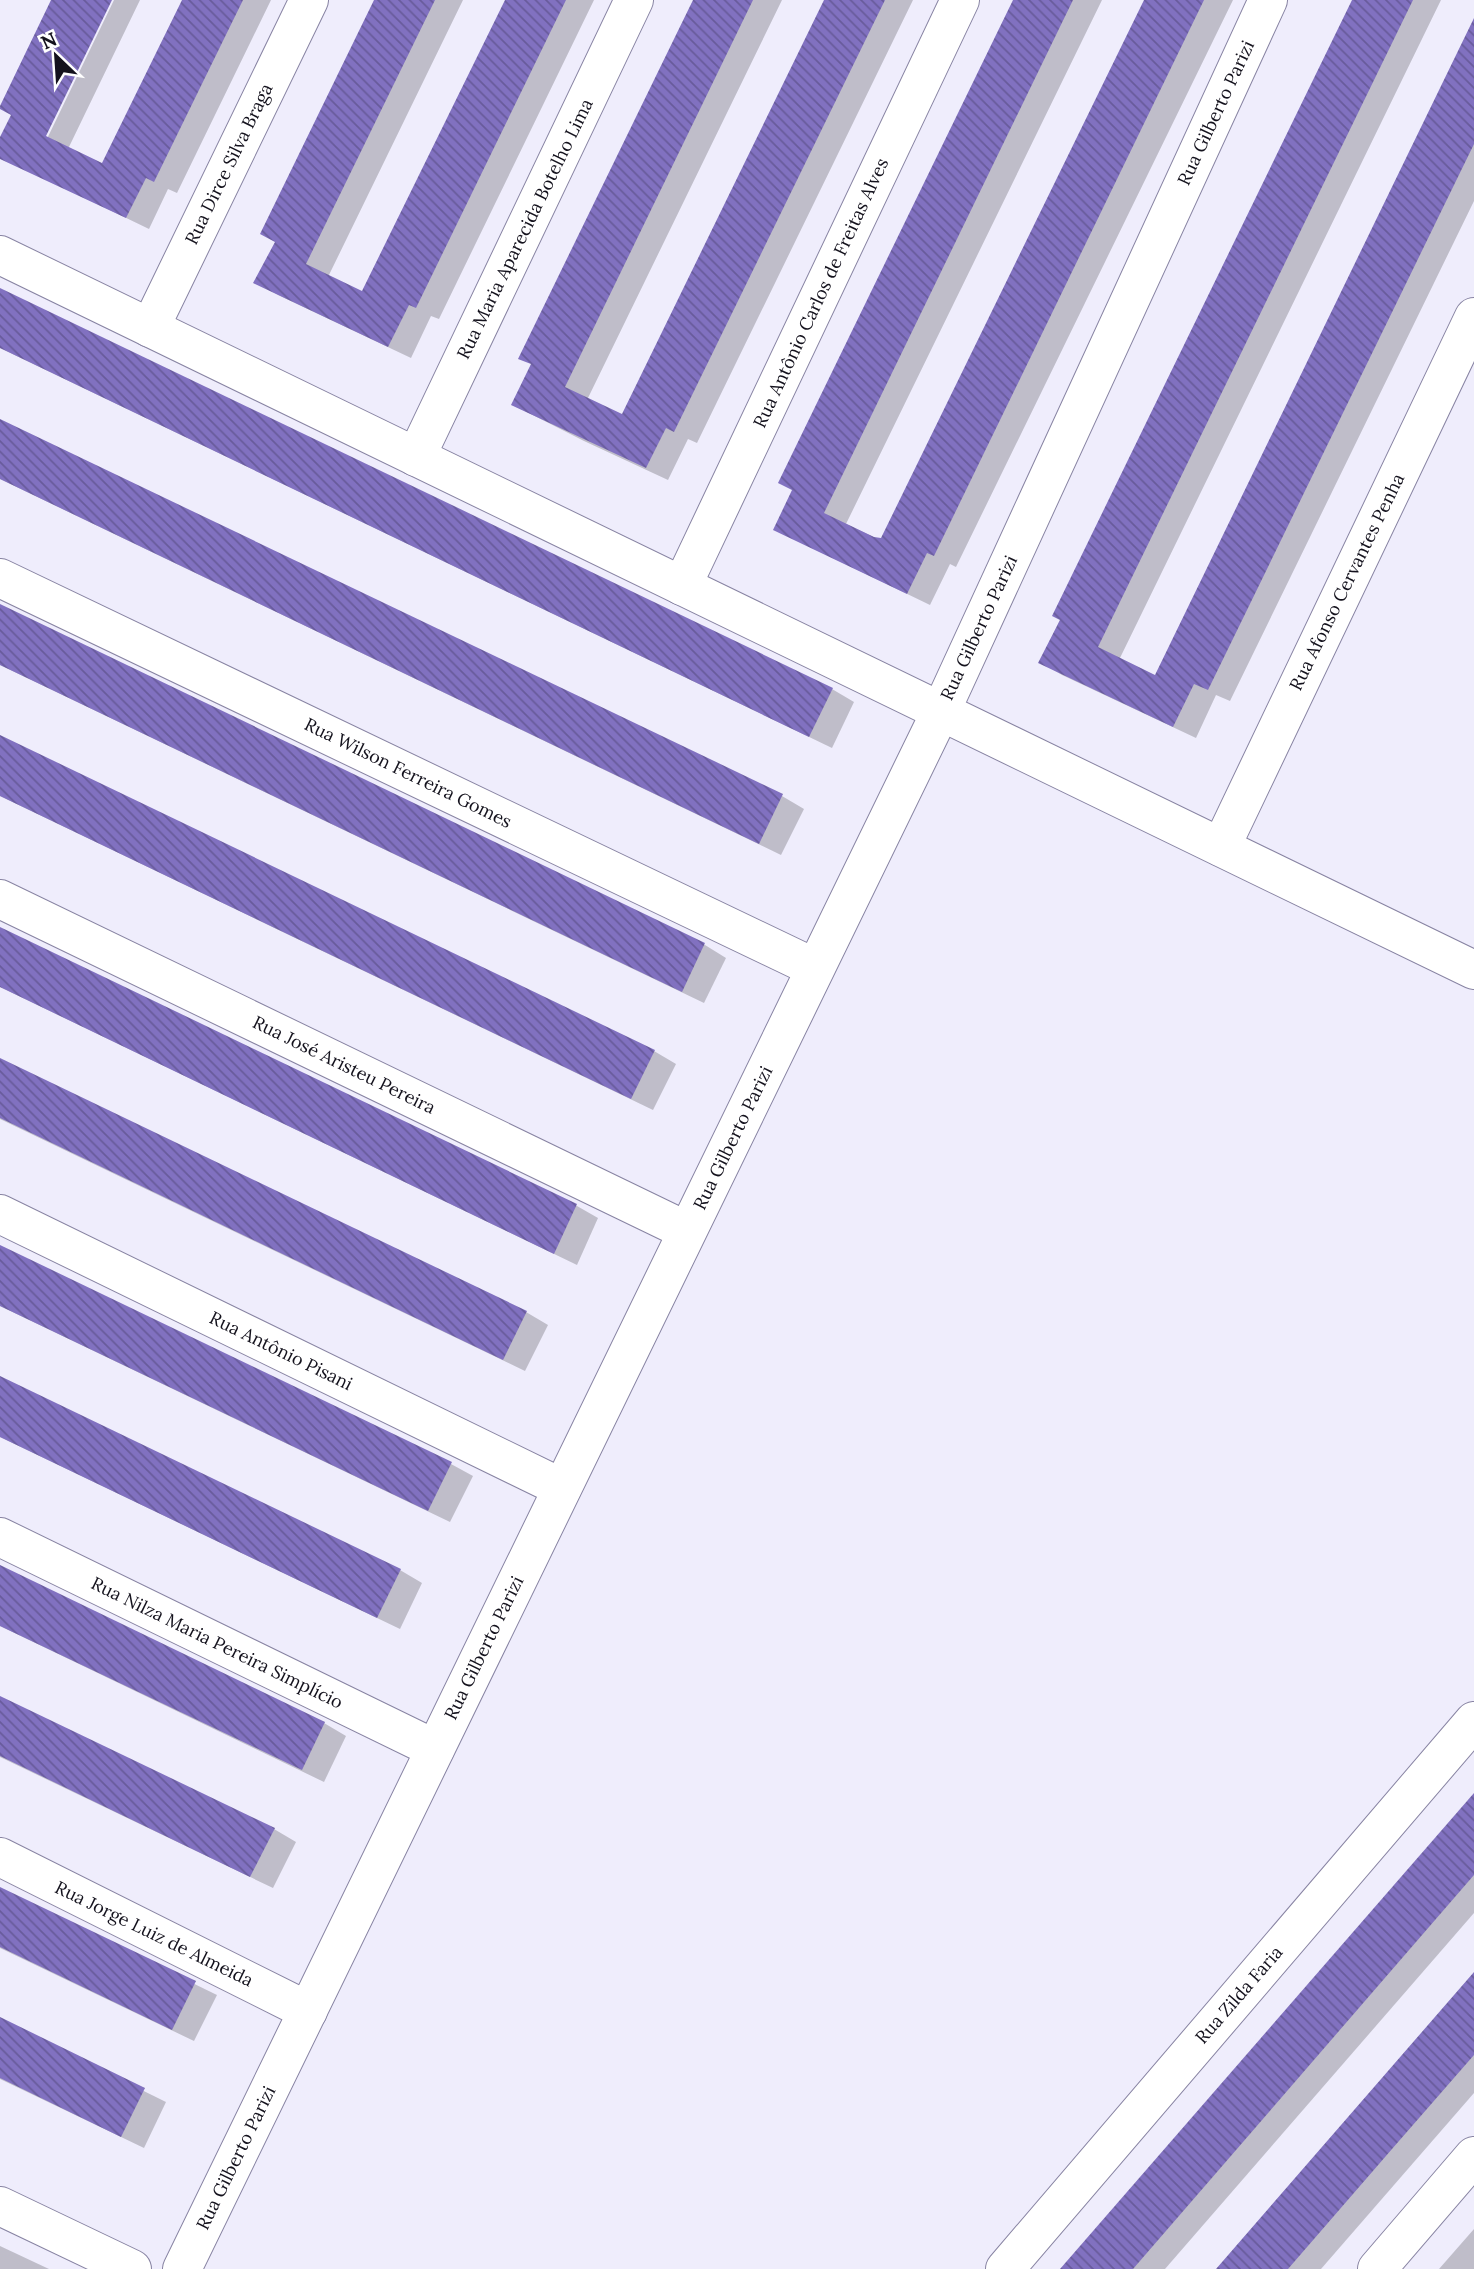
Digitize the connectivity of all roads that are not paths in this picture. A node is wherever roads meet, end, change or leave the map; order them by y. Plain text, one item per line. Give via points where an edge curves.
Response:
1 (309, 0) edge
2 (634, 0) edge
3 (960, 0) edge
4 (1268, 0) edge
5 (0, 255) edge
6 (1474, 317) edge
7 (150, 328) junction
8 (416, 457) junction
9 (0, 578) edge
10 (682, 586) junction
11 (941, 711) junction
12 (1221, 847) junction
13 (0, 899) edge
14 (815, 968) junction
15 (1474, 970) edge
16 (0, 1214) edge
17 (687, 1231) junction
18 (562, 1488) junction
19 (0, 1537) edge
20 (1474, 1721) edge
21 (435, 1749) junction
22 (0, 1857) edge
23 (308, 2011) junction
24 (1474, 2155) edge
25 (0, 2206) edge
26 (132, 2269) edge
27 (182, 2269) edge
28 (1005, 2269) edge
29 (1377, 2269) edge

1 - 7 street, Rua Dirce Silva Braga
2 - 8 street, Rua Maria Aparecida Botelho Lima
3 - 10 street, Rua Antônio Carlos de Freitas Alves
4 - 11 street, Rua Gilberto Parizi
5 - 7 street
6 - 12 street, Rua Afonso Cervantes Penha
7 - 8 street
8 - 10 street
9 - 14 street, Rua Wilson Ferreira Gomes
10 - 11 street
11 - 12 street
11 - 14 street, Rua Gilberto Parizi
12 - 15 street
13 - 17 street, Rua José Aristeu Pereira
14 - 17 street, Rua Gilberto Parizi
16 - 18 street, Rua Antônio Pisani
17 - 18 street, Rua Gilberto Parizi
18 - 21 street, Rua Gilberto Parizi
19 - 21 street, Rua Nilza Maria Pereira Simplício
20 - 28 street, Rua Zilda Faria
21 - 23 street, Rua Gilberto Parizi
22 - 23 street, Rua Jorge Luiz de Almeida
23 - 27 street, Rua Gilberto Parizi
24 - 29 street
25 - 26 street

